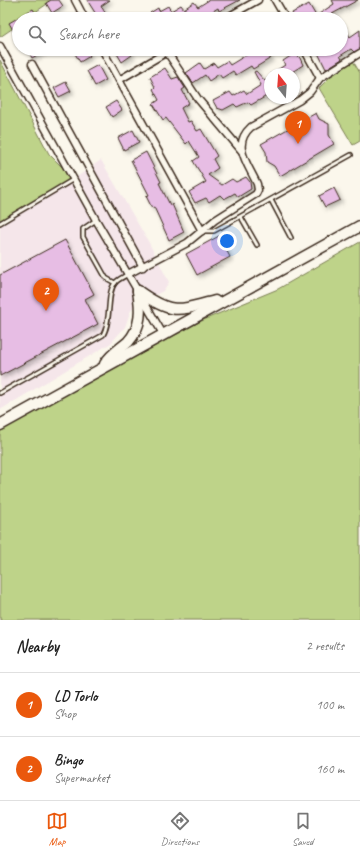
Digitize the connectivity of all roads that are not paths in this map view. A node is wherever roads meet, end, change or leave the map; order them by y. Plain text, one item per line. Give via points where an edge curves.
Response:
1 (74, 0) edge
2 (258, 0) edge
3 (275, 0) edge
4 (81, 12) edge
5 (237, 12) edge
6 (282, 12) edge
7 (0, 46) edge
8 (360, 52) edge
9 (106, 56) edge
10 (159, 56) edge
11 (173, 56) edge
12 (308, 56) edge
13 (32, 64) dead end
14 (320, 78) junction
15 (119, 80) junction
16 (241, 150) junction
17 (352, 155) dead end
18 (74, 179) junction
19 (271, 200) junction
20 (240, 217) junction
21 (96, 220) junction
22 (0, 223) edge
23 (360, 226) edge
24 (202, 231) junction
25 (291, 238) dead end
26 (257, 245) dead end
27 (143, 267) junction
28 (128, 274) junction
29 (115, 283) junction
30 (138, 291) junction
31 (229, 298) junction
32 (163, 334) junction
33 (103, 367) junction
34 (0, 393) edge
35 (0, 424) edge

1 - 4 street
2 - 5 street
3 - 6 street
7 - 18 street
8 - 14 street
9 - 15 street
10 - 15 street
11 - 16 street via 198,99
12 - 14 street
13 - 27 street
14 - 16 street via 310,92 300,100 248,130 241,139
15 - 24 street
16 - 24 street via 258,190 247,201 225,213
17 - 19 lane
18 - 21 street
18 - 22 lane
19 - 20 lane
19 - 25 lane
20 - 24 lane via 214,231
20 - 26 lane
21 - 28 street
21 - 29 lane via 83,229 83,237 106,278
23 - 31 main road
24 - 27 street via 187,243
27 - 28 street
28 - 29 lane
28 - 30 street
29 - 34 lane via 112,288 109,324 103,335
30 - 31 main road via 156,304 173,309 190,308
30 - 32 street
30 - 33 main road via 141,316 135,332
31 - 32 main road
32 - 33 main road
33 - 35 main road

